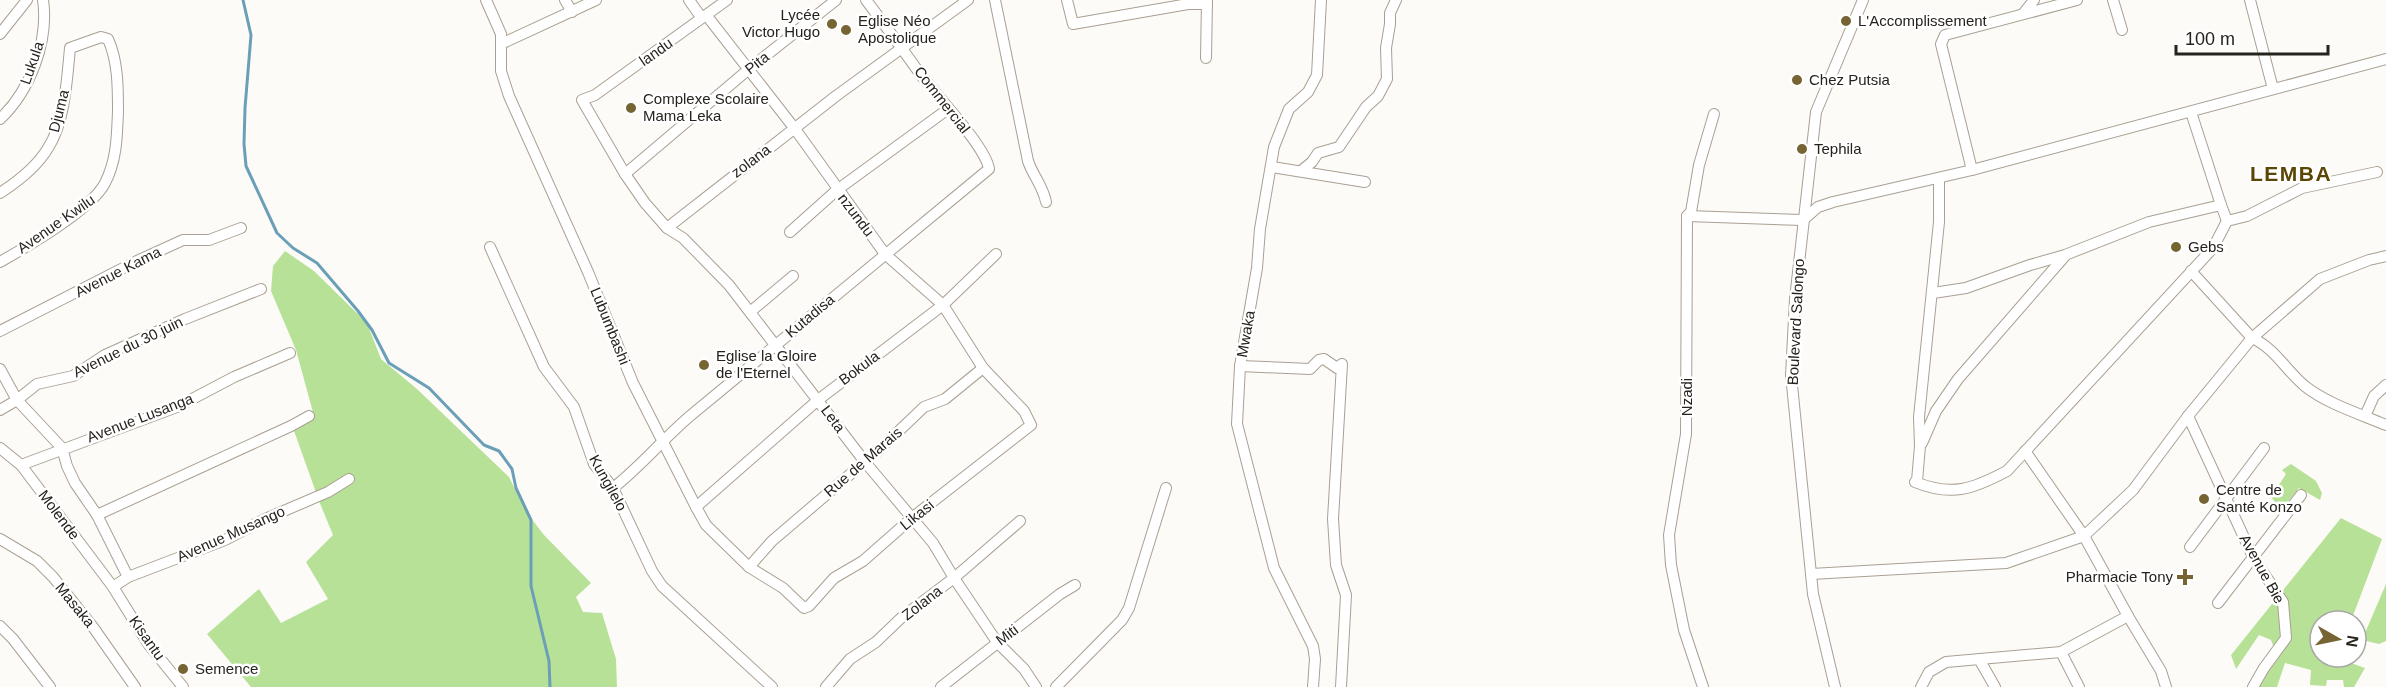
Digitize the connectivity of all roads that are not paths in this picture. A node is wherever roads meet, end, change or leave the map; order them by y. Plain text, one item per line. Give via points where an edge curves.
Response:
1 (27, 0) edge
2 (43, 0) edge
3 (486, 0) edge
4 (565, 0) edge
5 (596, 0) edge
6 (689, 0) edge
7 (727, 0) edge
8 (836, 0) edge
9 (866, 0) edge
10 (968, 0) edge
11 (996, 0) edge
12 (1067, 0) edge
13 (1321, 0) edge
14 (1396, 0) edge
15 (1863, 0) edge
16 (2034, 0) edge
17 (2077, 0) edge
18 (2114, 0) edge
19 (2250, 0) edge
20 (1207, 2) edge
21 (572, 12) junction
22 (2023, 14) junction
23 (707, 16) junction
24 (2122, 30) dead end
25 (0, 34) edge
26 (108, 39) joint
27 (501, 44) junction
28 (902, 46) junction
29 (1206, 58) dead end
30 (2386, 59) edge
31 (749, 69) junction
32 (2273, 88) junction
33 (582, 100) joint
34 (948, 109) junction
35 (2191, 112) junction
36 (1714, 114) dead end
37 (0, 119) edge
38 (795, 129) junction
39 (1272, 167) junction
40 (1972, 170) junction
41 (1301, 171) junction
42 (2377, 172) dead end
43 (625, 174) junction
44 (986, 174) joint
45 (1939, 178) junction
46 (1365, 182) dead end
47 (837, 190) junction
48 (0, 193) edge
49 (1046, 202) dead end
50 (2221, 205) junction
51 (1688, 216) junction
52 (1803, 220) junction
53 (2227, 221) junction
54 (241, 228) dead end
55 (667, 228) junction
56 (790, 232) dead end
57 (490, 247) dead end
58 (885, 254) junction
59 (996, 254) dead end
60 (2065, 255) junction
61 (2386, 256) edge
62 (0, 262) edge
63 (2191, 271) junction
64 (793, 276) dead end
65 (261, 289) dead end
66 (1933, 293) junction
67 (943, 305) junction
68 (750, 312) junction
69 (0, 331) edge
70 (2252, 338) junction
71 (775, 345) junction
72 (290, 352) dead end
73 (1240, 366) junction
74 (983, 368) junction
75 (0, 369) edge
76 (2386, 386) edge
77 (17, 400) junction
78 (818, 400) junction
79 (0, 410) edge
80 (309, 416) dead end
81 (2188, 416) junction
82 (2365, 416) junction
83 (2386, 424) edge
84 (1031, 425) joint
85 (662, 440) junction
86 (1920, 446) junction
87 (0, 448) edge
88 (62, 448) junction
89 (2264, 448) dead end
90 (2025, 450) junction
91 (865, 462) junction
92 (21, 465) junction
93 (349, 479) dead end
94 (612, 488) junction
95 (1166, 488) dead end
96 (2301, 495) dead end
97 (2225, 497) junction
98 (696, 507) junction
99 (97, 515) junction
100 (913, 517) junction
101 (1020, 521) dead end
102 (2084, 536) junction
103 (0, 539) edge
104 (2190, 547) dead end
105 (2253, 557) junction
106 (749, 567) junction
107 (1811, 574) junction
108 (128, 578) junction
109 (954, 578) junction
110 (1075, 585) dead end
111 (113, 587) junction
112 (2218, 603) dead end
113 (806, 607) joint
114 (2128, 616) junction
115 (0, 626) edge
116 (997, 642) junction
117 (2061, 652) junction
118 (1979, 659) junction
119 (50, 687) edge
120 (135, 687) edge
121 (183, 687) edge
122 (772, 687) edge
123 (826, 687) edge
124 (941, 687) edge
125 (1036, 687) edge
126 (1056, 687) edge
127 (1315, 687) edge
128 (1341, 687) edge
129 (1703, 687) edge
130 (1835, 687) edge
131 (1921, 687) edge
132 (1995, 687) edge
133 (2079, 687) edge
134 (2166, 687) edge
135 (2253, 687) edge

1 - 25 street
2 - 37 street, Lukula via 45,23 26,87
3 - 27 street, Lubumbashi via 501,34
4 - 21 street
5 - 21 street
6 - 23 street, nzundu via 701,17
7 - 23 street, landu
8 - 31 street, Pita
9 - 28 street, Commercial
10 - 28 street, zolana
11 - 49 street via 1031,170
12 - 20 street via 1073,24
13 - 39 street, Mwaka via 1317,75 1308,92 1289,109 1274,147
14 - 41 street via 1390,13 1386,48 1387,79 1378,96 1339,147 1318,153
15 - 52 street, Boulevard Salongo via 1816,112
16 - 22 street
17 - 22 street
18 - 24 street
19 - 32 street
20 - 29 street
21 - 27 street
22 - 40 street via 1942,38
23 - 31 street, nzundu
23 - 33 street, landu via 595,95
26 - 48 street, Djuma via 101,37 70,48 66,89 52,141 29,169
26 - 62 street, Avenue Kwilu via 114,54 118,97 116,146 106,182 87,204
27 - 85 street, Lubumbashi via 501,70 508,96 588,272 629,374
28 - 34 street, Commercial
28 - 38 street, zolana
30 - 32 street
31 - 38 street, nzundu
31 - 43 street, Pita
32 - 35 street
33 - 43 street, Leta
34 - 44 street, Commercial via 980,149 988,164
34 - 47 street
35 - 40 street
35 - 50 street
36 - 51 street, Nzadi
38 - 47 street, nzundu
38 - 55 street, zolana
39 - 41 street
39 - 73 street, Mwaka
40 - 45 street
41 - 46 street
42 - 53 street via 2302,188 2247,216
43 - 55 street, Leta
44 - 58 street, Kutadisa
45 - 52 street via 1818,207
45 - 66 street
47 - 56 street
47 - 58 street, nzundu
50 - 53 street
50 - 60 street via 2149,222
51 - 52 street
51 - 129 street, Nzadi via 1686,434 1669,535 1684,630
52 - 107 street, Boulevard Salongo via 1791,375
53 - 63 street via 2213,248
54 - 69 street, Avenue Kama via 209,240 183,240
55 - 68 street, Leta via 701,256
57 - 94 street, Kungilelo via 544,367 574,407 594,464
58 - 67 street, nzundu
58 - 71 street, Kutadisa
59 - 67 street, Bokula
60 - 66 street via 1966,288
60 - 86 street via 1958,379 1936,411
61 - 70 street via 2320,279
63 - 70 street
63 - 90 street
64 - 68 street
65 - 77 street, Avenue du 30 juin via 114,351 73,376 37,384
66 - 86 street via 1919,417
67 - 74 street, nzundu
67 - 78 street, Bokula
68 - 71 street, Leta
70 - 81 street
70 - 82 street via 2263,342 2312,392
71 - 78 street, Leta
71 - 85 street, Kutadisa
72 - 88 street, Avenue Lusanga via 177,407
73 - 127 street, Mwaka via 1237,424 1245,461 1274,568 1313,646
73 - 128 street via 1310,369 1324,359 1337,368 1342,364 1333,519 1336,565 1346,596
74 - 84 street, nzundu via 1024,411
74 - 91 street, Rue de Marais via 945,399 924,407
75 - 77 street
76 - 82 street via 2374,396
77 - 79 street, Avenue du 30 juin
77 - 88 street
78 - 91 street, Leta
78 - 98 street, Bokula
80 - 99 street
81 - 97 street, Avenue Bie
81 - 102 street via 2133,490
82 - 83 street
84 - 100 street, Likasi
85 - 94 street, Kutadisa via 652,455
85 - 98 street, Lubumbashi
86 - 90 street via 1915,482 1948,491 1974,487 2000,475
87 - 92 street, Molende
88 - 92 street, Avenue Lusanga
88 - 99 street via 75,483
89 - 97 street
90 - 102 street
91 - 100 street, Leta
91 - 106 street, Rue de Marais via 772,541
92 - 111 street, Molende
93 - 108 street, Avenue Musango via 225,540
94 - 122 street, Kungilelo via 662,586
95 - 126 street via 1129,608 1122,620
96 - 105 street
97 - 104 street
97 - 105 street, Avenue Bie
98 - 106 street, Lubumbashi via 706,525
99 - 108 street
100 - 109 street, Leta
100 - 113 street, Likasi via 863,561 834,578
101 - 109 street, Zolana
102 - 107 street via 2006,563
102 - 114 street
103 - 120 street, Masaka via 37,561 53,577
105 - 112 street
105 - 135 street, Avenue Bie via 2283,602 2286,621 2286,638
106 - 113 street, Lubumbashi
107 - 130 street, Boulevard Salongo
108 - 111 street, Avenue Musango
109 - 116 street, Leta
109 - 123 street, Zolana via 850,659
110 - 116 street, Miti
111 - 121 street, Kisantu via 149,645
114 - 117 street
114 - 134 street via 2161,671
115 - 119 street
116 - 124 street, Miti
116 - 125 street, Leta
117 - 118 street
117 - 133 street
118 - 131 street via 1946,662 1929,672
118 - 132 street

